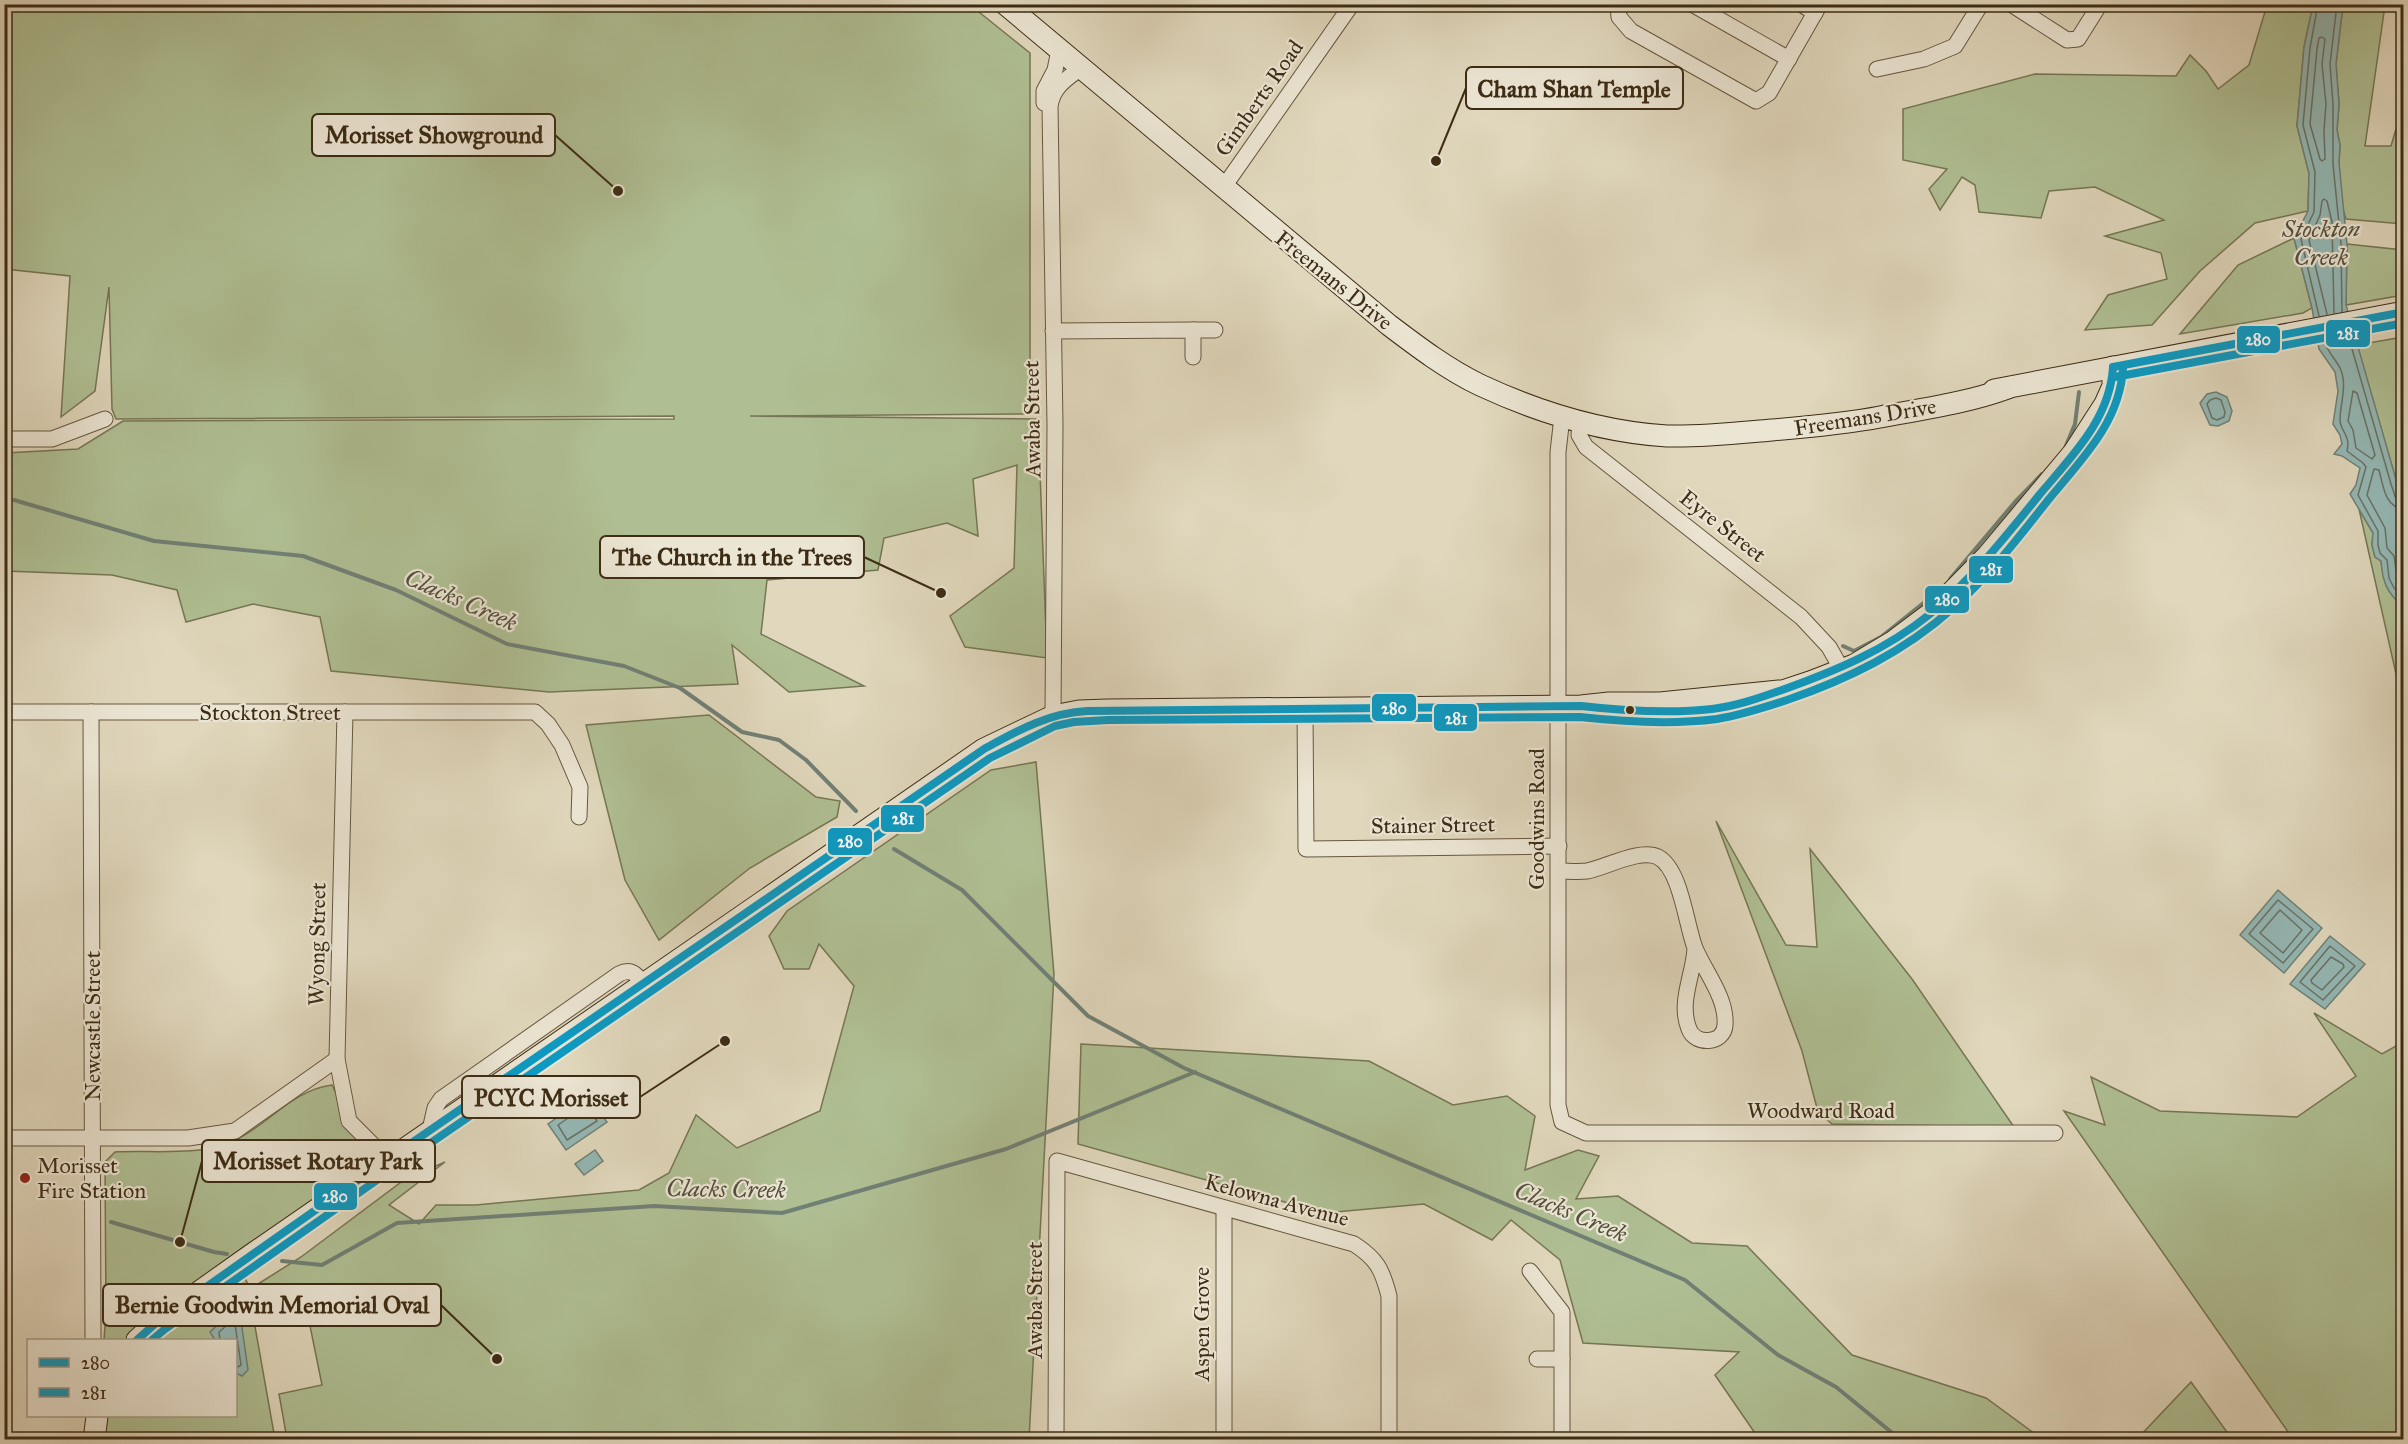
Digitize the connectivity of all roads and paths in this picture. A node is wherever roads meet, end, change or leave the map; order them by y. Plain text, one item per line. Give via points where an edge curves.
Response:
1 (1005, 4) edge
2 (1352, 4) edge
3 (1618, 4) edge
4 (1692, 4) edge
5 (1801, 4) edge
6 (1981, 4) edge
7 (2010, 4) edge
8 (2100, 4) edge
9 (1817, 9) edge
10 (1059, 50) junction
11 (1789, 59) junction
12 (1081, 68) junction
13 (1876, 69) dead end
14 (1050, 123) junction
15 (1223, 188) junction
16 (2403, 312) edge
17 (1193, 330) junction
18 (1215, 330) dead end
19 (1053, 331) junction
20 (1192, 357) dead end
21 (2113, 367) junction
22 (105, 419) dead end
23 (1571, 419) junction
24 (4, 439) edge
25 (1842, 669) junction
26 (1558, 707) junction
27 (1305, 708) junction
28 (4, 712) edge
29 (91, 712) junction
30 (345, 712) junction
31 (1053, 716) junction
32 (579, 817) dead end
33 (1559, 846) junction
34 (1559, 871) junction
35 (1695, 948) junction
36 (337, 1059) junction
37 (1586, 1133) joint
38 (2055, 1133) dead end
39 (4, 1138) edge
40 (92, 1138) junction
41 (388, 1160) junction
42 (1057, 1161) joint
43 (1224, 1209) junction
44 (1530, 1271) dead end
45 (93, 1339) edge
46 (139, 1339) edge
47 (1537, 1359) dead end
48 (1562, 1359) junction
49 (97, 1417) edge
50 (94, 1440) edge
51 (1056, 1440) edge
52 (1224, 1440) edge
53 (1389, 1440) edge
54 (1562, 1440) edge

1 - 10 street, Freemans Drive
2 - 15 street, Gimberts Road
3 - 11 street via 1619,17 1631,32 1756,101 1769,93
4 - 11 street
5 - 9 street
6 - 13 street via 1955,46 1924,59
7 - 8 street via 2067,40 2078,39
9 - 11 street
10 - 12 street, Freemans Drive
10 - 14 street, Awaba Street via 1055,70 1044,91 1043,102
12 - 14 street, Awaba Street via 1055,90
12 - 15 street, Freemans Drive
14 - 19 street, Awaba Street
15 - 23 street, Freemans Drive via 1420,349 1479,385
16 - 21 street, Freemans Drive
17 - 18 street
17 - 19 street
17 - 20 street
19 - 31 street, Awaba Street
21 - 23 street, Freemans Drive via 1838,425 1668,436
21 - 25 street via 2113,386 2094,424 1988,555 1930,614 1887,646
22 - 24 street via 52,439
23 - 25 street, Eyre Street via 1586,447 1801,617 1829,647
23 - 26 street, Goodwins Road via 1558,453
25 - 26 street via 1779,691 1660,703
26 - 27 street
26 - 33 street, Goodwins Road
27 - 31 street via 1098,710
27 - 33 street, Stainer Street via 1306,849
28 - 29 street, Stockton Street
29 - 30 street, Stockton Street
29 - 40 street, Newcastle Street
30 - 32 street, Stockton Street via 535,712 548,724 567,755 580,787
30 - 36 street, Wyong Street
31 - 41 street via 984,749
33 - 34 street, Goodwins Road
34 - 35 street via 1588,871 1640,856 1655,856 1665,862 1676,883
34 - 37 street, Goodwins Road via 1558,1105 1562,1122
35 - 35 street via 1715,987 1725,1018 1722,1035 1707,1041 1689,1031 1686,1020
36 - 40 street via 235,1131 188,1138
36 - 41 street, Wyong Street via 349,1121
37 - 38 street, Woodward Road
39 - 40 street
40 - 45 street, Newcastle Street
41 - 46 street via 158,1321
42 - 43 street, Kelowna Avenue
42 - 51 street, Awaba Street
43 - 52 street, Aspen Grove
43 - 53 street, Kelowna Avenue via 1354,1244 1372,1256 1383,1274 1389,1296
44 - 48 street via 1562,1312
47 - 48 street
48 - 54 street
49 - 50 street

